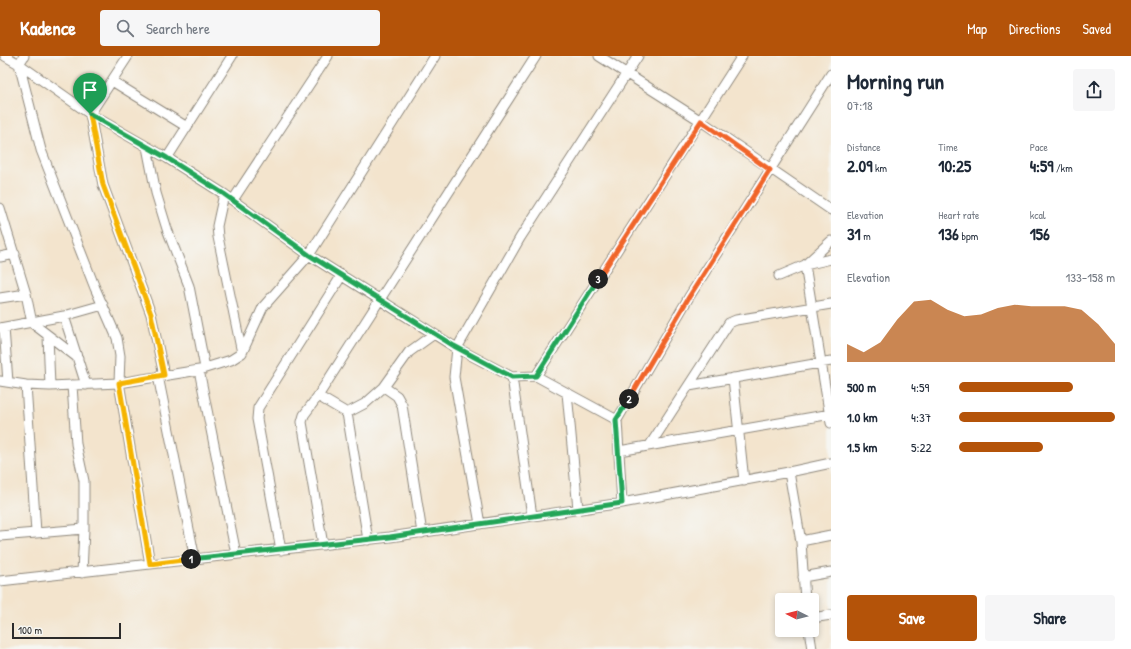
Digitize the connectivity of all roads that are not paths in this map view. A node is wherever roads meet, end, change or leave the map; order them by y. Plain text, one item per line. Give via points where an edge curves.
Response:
1 (5, 56) edge
2 (128, 56) edge
3 (232, 56) edge
4 (328, 56) edge
5 (435, 56) edge
6 (536, 56) edge
7 (599, 56) edge
8 (638, 56) edge
9 (742, 56) edge
10 (21, 60) edge
11 (626, 74) junction
12 (831, 74) edge
13 (112, 81) junction
14 (90, 114) junction
15 (701, 121) junction
16 (187, 126) junction
17 (147, 147) junction
18 (167, 158) junction
19 (770, 170) junction
20 (224, 194) junction
21 (234, 200) junction
22 (0, 208) edge
23 (831, 210) edge
24 (831, 241) edge
25 (14, 254) junction
26 (309, 255) junction
27 (0, 258) edge
28 (831, 259) edge
29 (805, 265) junction
30 (342, 275) junction
31 (779, 276) dead end
32 (26, 294) junction
33 (0, 298) edge
34 (381, 299) junction
35 (831, 304) edge
36 (103, 305) junction
37 (812, 308) junction
38 (64, 316) junction
39 (32, 323) junction
40 (2, 328) edge
41 (434, 334) junction
42 (48, 336) junction
43 (457, 348) junction
44 (242, 353) junction
45 (78, 358) junction
46 (826, 362) edge
47 (202, 369) junction
48 (161, 376) junction
49 (536, 376) junction
50 (512, 377) junction
51 (734, 378) junction
52 (4, 382) edge
53 (119, 383) junction
54 (86, 384) junction
55 (26, 385) junction
56 (72, 385) junction
57 (50, 386) junction
58 (689, 386) junction
59 (384, 387) junction
60 (567, 393) junction
61 (318, 396) junction
62 (347, 413) junction
63 (831, 417) edge
64 (616, 420) junction
65 (739, 430) junction
66 (650, 445) junction
67 (619, 451) junction
68 (831, 463) edge
69 (789, 472) junction
70 (744, 481) junction
71 (622, 503) junction
72 (578, 509) junction
73 (532, 516) junction
74 (480, 524) junction
75 (84, 529) junction
76 (36, 532) junction
77 (422, 532) junction
78 (831, 535) edge
79 (0, 536) edge
80 (368, 540) junction
81 (801, 541) junction
82 (324, 545) junction
83 (281, 550) junction
84 (236, 554) junction
85 (195, 559) junction
86 (150, 564) junction
87 (831, 572) edge
88 (82, 573) junction
89 (803, 577) junction
90 (0, 581) edge
91 (804, 593) edge
92 (831, 615) edge
93 (819, 617) edge
94 (810, 637) edge
95 (812, 649) edge

1 - 10 street
2 - 13 street
3 - 16 street
4 - 21 street
5 - 26 street
6 - 34 street
7 - 11 street
8 - 11 street
9 - 15 street
10 - 14 street
10 - 36 street via 41,150
11 - 15 street
11 - 43 street via 520,238
12 - 19 street
13 - 14 street
13 - 16 street
14 - 17 street
14 - 48 street via 103,185 151,314
15 - 19 street
15 - 49 street
16 - 18 street
17 - 18 street
17 - 47 street via 156,193 189,286
18 - 20 street
19 - 23 street
19 - 64 street via 689,297
20 - 21 street
20 - 44 street via 217,226 218,237
21 - 26 street
22 - 25 street
24 - 29 street
25 - 27 street
25 - 32 street
26 - 30 street
26 - 44 street via 263,307
28 - 29 street
29 - 31 street
29 - 37 street
30 - 34 street
30 - 83 street via 258,408 257,419
32 - 33 street
32 - 39 street
34 - 41 street
34 - 61 street
35 - 37 street
36 - 38 street
36 - 53 street via 117,338 120,356
37 - 46 street
37 - 58 street via 729,323
38 - 39 street
38 - 45 street
39 - 40 street
39 - 42 street
40 - 52 street
41 - 43 street
41 - 59 street via 409,352
42 - 45 street
42 - 57 street
43 - 50 street
43 - 74 street via 454,377
44 - 47 street via 231,360
45 - 54 street
46 - 51 street
46 - 63 street
47 - 48 street
47 - 84 street
48 - 53 street
48 - 85 street
49 - 50 street
49 - 60 street
50 - 73 street
51 - 58 street
51 - 65 street
52 - 55 street
53 - 54 street
53 - 86 street
54 - 56 street
55 - 57 street
55 - 76 street
56 - 57 street
56 - 75 street via 76,444 84,481
58 - 66 street
59 - 62 street via 366,403
59 - 77 street via 396,396 402,405
60 - 64 street
60 - 72 street
61 - 62 street
61 - 82 street via 304,414 302,422
62 - 80 street
63 - 65 street
64 - 67 street
65 - 66 street
65 - 70 street
66 - 67 street
67 - 71 street
68 - 69 street
69 - 70 street
69 - 81 street
70 - 71 street
71 - 72 street
72 - 73 street
73 - 74 street
74 - 77 street
75 - 76 street
75 - 88 street
76 - 79 street
77 - 80 street
78 - 81 street
80 - 82 street
81 - 89 street
82 - 83 street
83 - 84 street
84 - 85 street
85 - 86 street
86 - 88 street
87 - 89 street
88 - 90 street
89 - 91 street
92 - 93 street
94 - 95 street

